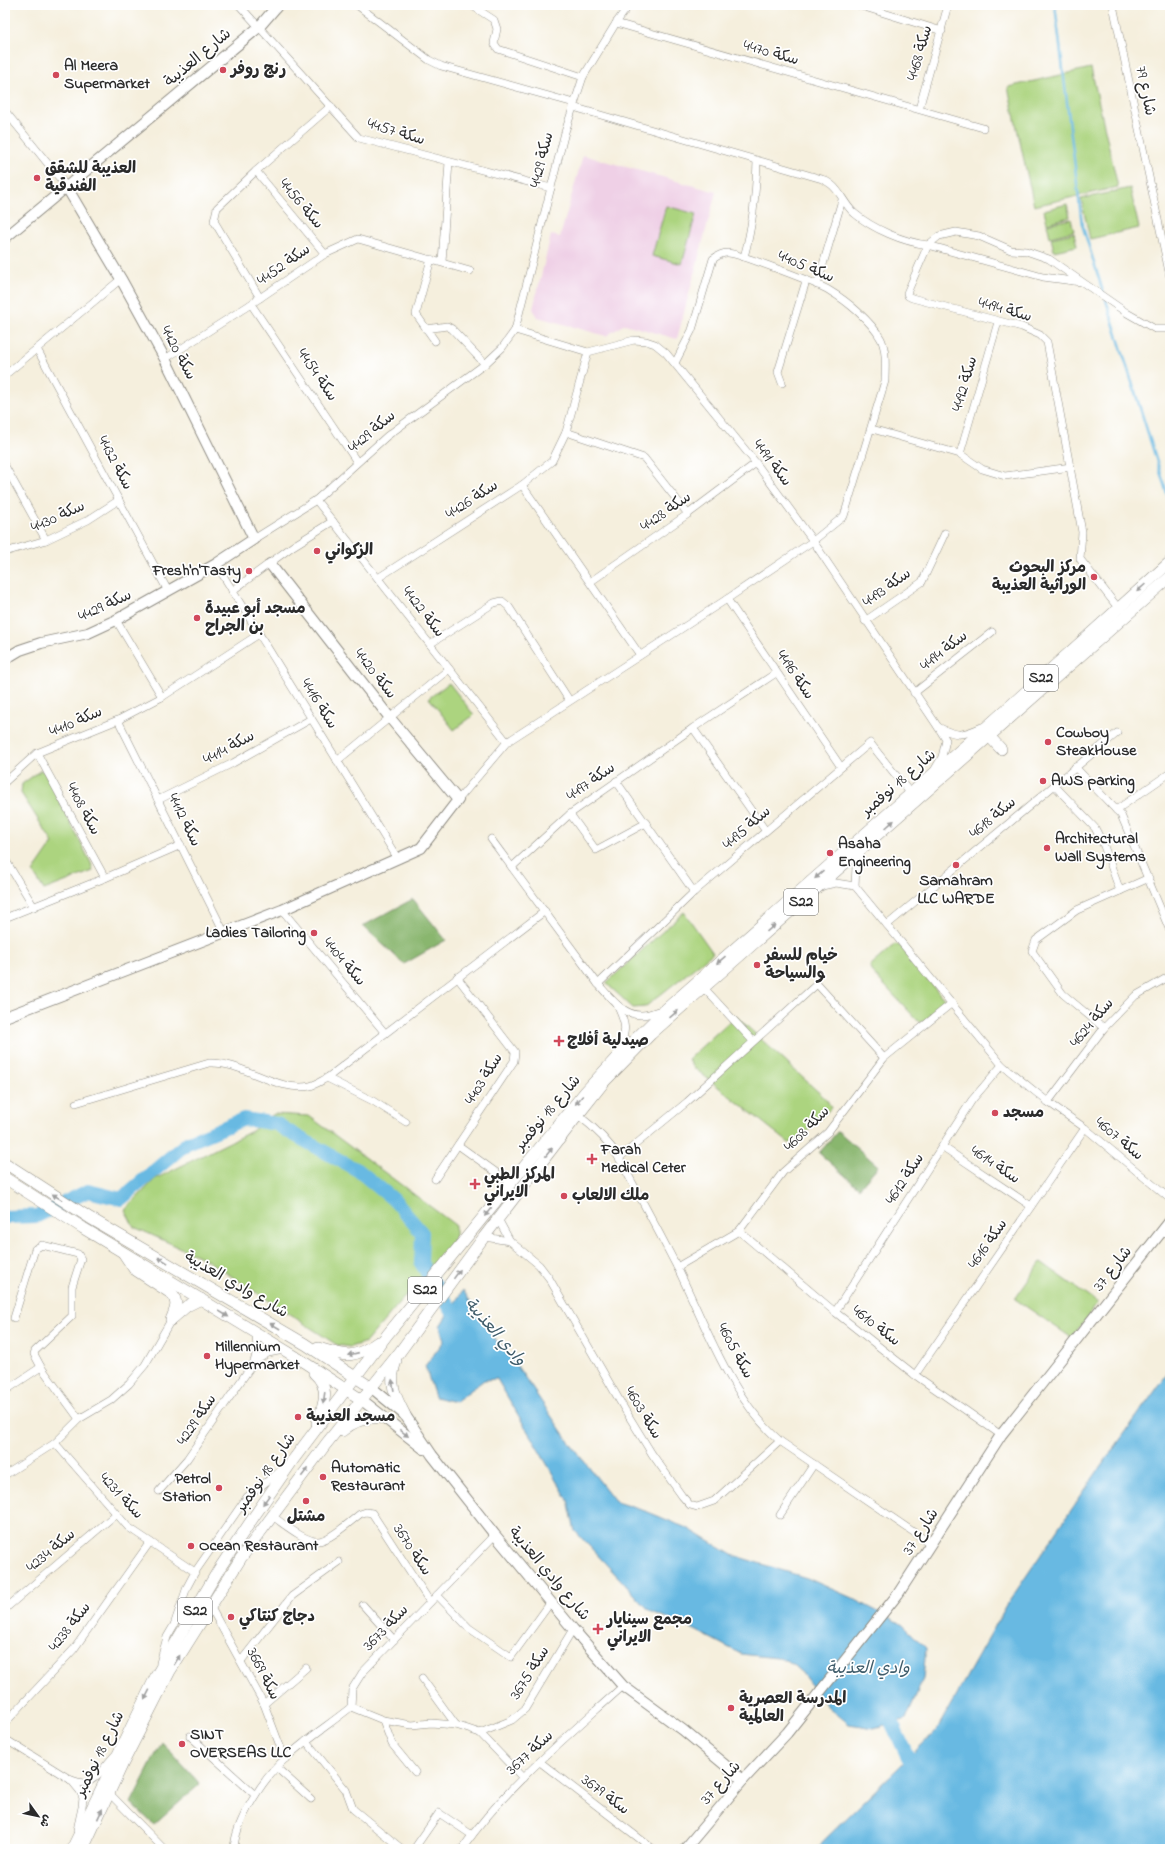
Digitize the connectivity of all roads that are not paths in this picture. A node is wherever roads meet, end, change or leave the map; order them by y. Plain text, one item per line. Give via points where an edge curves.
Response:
1 (239, 5) edge
2 (278, 5) edge
3 (357, 5) edge
4 (470, 5) edge
5 (616, 5) edge
6 (629, 5) edge
7 (858, 5) edge
8 (948, 5) edge
9 (1113, 5) edge
10 (624, 11) junction
11 (616, 23) junction
12 (259, 27) junction
13 (942, 31) junction
14 (583, 77) junction
15 (573, 105) junction
16 (331, 106) junction
17 (919, 109) junction
18 (5, 111) edge
19 (983, 128) dead end
20 (757, 161) junction
21 (449, 162) junction
22 (256, 171) junction
23 (66, 186) junction
24 (551, 188) junction
25 (842, 200) junction
26 (5, 238) edge
27 (928, 245) junction
28 (325, 254) junction
29 (744, 257) junction
30 (431, 259) junction
31 (442, 262) junction
32 (470, 271) dead end
33 (1170, 277) edge
34 (121, 279) junction
35 (806, 281) junction
36 (1083, 283) junction
37 (817, 285) junction
38 (260, 298) junction
39 (251, 304) junction
40 (998, 322) junction
41 (426, 329) junction
42 (1170, 329) edge
43 (515, 330) junction
44 (435, 341) dead end
45 (37, 349) junction
46 (588, 352) junction
47 (165, 359) junction
48 (675, 363) junction
49 (485, 364) junction
50 (5, 375) edge
51 (782, 384) dead end
52 (872, 429) junction
53 (566, 432) junction
54 (960, 454) junction
55 (357, 462) junction
56 (756, 463) junction
57 (5, 466) edge
58 (1071, 466) junction
59 (522, 485) junction
60 (119, 500) junction
61 (316, 500) junction
62 (688, 514) junction
63 (333, 521) junction
64 (945, 533) dead end
65 (254, 539) junction
66 (46, 540) junction
67 (813, 541) junction
68 (5, 552) edge
69 (1170, 562) edge
70 (216, 564) junction
71 (270, 564) junction
72 (1170, 577) edge
73 (378, 578) junction
74 (590, 582) junction
75 (232, 591) junction
76 (168, 592) junction
77 (727, 599) junction
78 (1119, 609) junction
79 (116, 620) junction
80 (865, 621) junction
81 (992, 632) dead end
82 (259, 634) junction
83 (430, 644) junction
84 (640, 654) junction
85 (5, 659) edge
86 (449, 669) junction
87 (776, 673) junction
88 (914, 693) junction
89 (162, 697) junction
90 (569, 700) junction
91 (390, 718) junction
92 (311, 719) junction
93 (118, 720) junction
94 (991, 723) junction
95 (938, 727) junction
96 (693, 728) junction
97 (1117, 733) dead end
98 (989, 736) junction
99 (507, 742) junction
100 (1001, 749) dead end
101 (37, 753) junction
102 (338, 761) junction
103 (841, 767) junction
104 (1075, 767) junction
105 (1170, 773) edge
106 (927, 780) junction
107 (616, 781) junction
108 (5, 782) edge
109 (1054, 785) junction
110 (911, 794) junction
111 (158, 800) junction
112 (458, 800) junction
113 (1116, 810) junction
114 (570, 814) junction
115 (646, 823) junction
116 (765, 830) junction
117 (491, 839) dead end
118 (180, 845) junction
119 (863, 848) junction
120 (5, 859) edge
121 (398, 859) junction
122 (512, 867) junction
123 (105, 878) junction
124 (1149, 878) junction
125 (855, 886) junction
126 (817, 888) junction
127 (1120, 891) junction
128 (694, 892) junction
129 (34, 907) junction
130 (282, 910) junction
131 (545, 911) junction
132 (5, 918) edge
133 (887, 925) junction
134 (1170, 931) edge
135 (224, 932) junction
136 (1170, 976) edge
137 (457, 977) junction
138 (598, 984) junction
139 (704, 988) junction
140 (616, 1003) junction
141 (952, 1003) junction
142 (666, 1009) junction
143 (5, 1017) edge
144 (1104, 1028) junction
145 (385, 1033) junction
146 (753, 1041) junction
147 (617, 1057) junction
148 (884, 1058) junction
149 (1002, 1065) junction
150 (327, 1078) junction
151 (1048, 1102) junction
152 (76, 1103) dead end
153 (578, 1115) junction
154 (406, 1122) dead end
155 (1085, 1128) junction
156 (458, 1145) junction
157 (943, 1147) junction
158 (619, 1158) junction
159 (5, 1163) edge
160 (5, 1178) edge
161 (435, 1179) dead end
162 (511, 1183) junction
163 (1170, 1200) edge
164 (1031, 1206) junction
165 (498, 1218) junction
166 (1170, 1221) edge
167 (739, 1231) junction
168 (484, 1237) junction
169 (510, 1241) junction
170 (123, 1252) junction
171 (677, 1267) junction
172 (201, 1299) junction
173 (835, 1312) junction
174 (14, 1318) dead end
175 (171, 1320) junction
176 (256, 1333) junction
177 (387, 1336) junction
178 (305, 1344) junction
179 (284, 1350) junction
180 (399, 1353) junction
181 (296, 1357) junction
182 (254, 1362) junction
183 (41, 1367) junction
184 (915, 1375) junction
185 (356, 1377) junction
186 (372, 1388) junction
187 (346, 1389) junction
188 (5, 1391) edge
189 (362, 1400) junction
190 (405, 1415) junction
191 (385, 1418) junction
192 (79, 1419) junction
193 (1002, 1435) junction
194 (312, 1436) junction
195 (780, 1441) junction
196 (55, 1443) junction
197 (326, 1444) junction
198 (432, 1455) junction
199 (294, 1460) junction
200 (814, 1464) junction
201 (5, 1475) edge
202 (158, 1491) dead end
203 (116, 1514) junction
204 (780, 1515) dead end
205 (272, 1516) junction
206 (495, 1535) junction
207 (150, 1542) junction
208 (931, 1544) junction
209 (339, 1562) dead end
210 (195, 1572) junction
211 (437, 1595) junction
212 (430, 1602) junction
213 (551, 1602) junction
214 (363, 1605) dead end
215 (210, 1606) junction
216 (5, 1609) edge
217 (573, 1629) junction
218 (394, 1640) junction
219 (241, 1661) junction
220 (306, 1668) dead end
221 (156, 1676) junction
222 (422, 1678) dead end
223 (624, 1686) junction
224 (264, 1704) junction
225 (351, 1707) junction
226 (383, 1720) junction
227 (5, 1723) edge
228 (456, 1724) junction
229 (480, 1733) junction
230 (190, 1736) dead end
231 (5, 1739) edge
232 (306, 1742) junction
233 (120, 1749) junction
234 (285, 1758) junction
235 (540, 1762) junction
236 (277, 1768) junction
237 (415, 1772) dead end
238 (522, 1778) junction
239 (71, 1780) junction
240 (743, 1780) junction
241 (109, 1794) junction
242 (255, 1795) junction
243 (311, 1799) dead end
244 (472, 1835) junction
245 (76, 1847) edge
246 (464, 1848) edge
247 (164, 1849) edge
248 (234, 1849) edge
249 (402, 1849) edge
250 (414, 1849) edge
251 (653, 1849) edge
252 (685, 1849) edge

1 - 12 street, سكة 4457
2 - 12 street, شارع العذيبة
3 - 15 street via 429,60 441,66
4 - 14 street via 494,20 497,29 494,42 498,49
5 - 10 street
6 - 10 street, سكة 4429
7 - 13 street
8 - 13 street, سكة 4468
9 - 33 street, 79 شارع
10 - 11 street, سكة 4429
11 - 14 street, سكة 4429
11 - 17 street, سكة 4470
12 - 16 street, سكة 4457
12 - 23 street, شارع العذيبة
13 - 17 street, سكة 4468
14 - 15 street, سكة 4429
15 - 20 street
15 - 24 street, سكة 4429
16 - 21 street, سكة 4457 via 359,138
16 - 22 street
17 - 19 street, سكة 4470
18 - 23 street
20 - 25 street via 822,179 833,186
20 - 29 street via 754,210
21 - 24 street, سكة 4457
21 - 31 street
22 - 28 street, سكة 4456
22 - 38 street via 217,208 214,221
23 - 26 street, شارع العذيبة
23 - 34 street, سكة 4420
24 - 43 street, سكة 4429
25 - 27 street via 854,213 874,226 912,243
25 - 37 street
27 - 36 street via 1043,277
27 - 36 street via 939,236 956,232 979,236 1011,250 1026,251 1049,259
27 - 40 street, سكة 4494 via 907,293 908,296
28 - 30 street, سكة 4452 via 358,239
28 - 38 street, سكة 4452
29 - 35 street, سكة 4405
29 - 48 street, سكة 4405 via 728,252 713,259 692,330
30 - 31 street, سكة 4452
30 - 41 street via 416,314
31 - 32 street, سكة 4452
34 - 45 street
34 - 47 street, سكة 4420
35 - 37 street, سكة 4405
35 - 51 street via 778,372
36 - 42 street via 1156,329
37 - 52 street, سكة 4405 via 828,289 848,303 881,339 886,360 885,381
38 - 39 street, سكة 4452
39 - 47 street, سكة 4452
39 - 55 street, سكة 4454
40 - 54 street, سكة 4492
40 - 58 street, سكة 4494 via 1022,327 1040,335 1047,342
41 - 44 street
41 - 49 street via 447,326
43 - 46 street
43 - 49 street, سكة 4429 via 502,348
45 - 50 street
45 - 60 street, سكة 4432
46 - 48 street, سكة 4491 via 634,340 646,341 655,344
46 - 53 street, سكة 4426
47 - 65 street, سكة 4420
48 - 56 street, سكة 4491
49 - 55 street, سكة 4429 via 387,436
52 - 54 street
52 - 67 street, سكة 4405 via 844,516
53 - 59 street, سكة 4426 via 552,461
53 - 62 street via 644,458
54 - 58 street via 982,469 1004,476
55 - 61 street, سكة 4429
56 - 62 street, سكة 4428
56 - 67 street, سكة 4491
57 - 66 street
58 - 78 street, سكة 4494 via 1082,532 1080,559
59 - 73 street, سكة 4426
59 - 74 street
60 - 66 street, سكة 4430 via 88,520
60 - 76 street, سكة 4432
61 - 63 street, سكة 4422
61 - 65 street, سكة 4429
62 - 74 street, سكة 4428
63 - 71 street
63 - 73 street, سكة 4422
64 - 80 street, سكة 4493 via 922,582
65 - 70 street, سكة 4429
66 - 68 street, سكة 4430
67 - 77 street, سكة 4405
67 - 80 street, سكة 4491
69 -> 78 main road, شارع 18 نوفمبر / S22
70 - 75 street, سكة 4416
70 - 76 street, سكة 4429
71 - 75 street
71 - 91 street, سكة 4420
72 - 98 main road, شارع 18 نوفمبر / S22
73 - 83 street, سكة 4422
74 - 84 street
75 - 82 street, سكة 4416
76 - 79 street, سكة 4429
77 - 84 street, سكة 4405
77 - 87 street, سكة 4496
78 - 94 main road, شارع 18 نوفمبر / S22
79 - 85 street, سكة 4429 via 88,633 20,650
79 - 89 street
80 - 88 street, سكة 4491
81 - 88 street, سكة 4494
82 - 89 street, سكة 4410
82 - 92 street, سكة 4416
83 - 86 street, سكة 4422
83 - 90 street via 494,603 502,601 509,607
84 - 90 street, سكة 4405
86 - 91 street
86 - 99 street, سكة 4422
87 - 96 street, سكة 4497
87 - 103 street, سكة 4496
88 - 95 street, سكة 4491
89 - 93 street, سكة 4410
90 - 99 street, سكة 4405
91 - 102 street
91 - 112 street, سكة 4420
92 - 102 street, سكة 4416
92 - 111 street, سكة 4414 via 233,763
93 - 101 street, سكة 4410
93 - 111 street, سكة 4412
94 - 95 street via 970,732 954,735
94 - 106 main road, شارع 18 نوفمبر / S22
95 - 106 street, سكة 4491 via 946,740 942,757
96 - 107 street, سكة 4497
96 - 116 street
97 - 104 street, سكة 4618
98 - 100 main road
119 -> 98 main road, شارع 18 نوفمبر / S22
99 - 112 street, سكة 4405
101 - 108 street, سكة 4410
101 - 123 street, سكة 4408
102 - 121 street, سكة 4416
103 - 110 street, سكة 4495 via 870,743
103 - 116 street, سكة 4495
104 - 109 street, سكة 4618
104 - 113 street
105 - 113 street
106 - 110 main road, شارع 18 نوفمبر / S22
107 - 114 street, سكة 4497
107 - 115 street
109 - 127 street via 1095,828
109 - 133 street, سكة 4618
110 -> 142 main road, شارع 18 نوفمبر / S22
111 - 118 street, سكة 4412
112 - 121 street via 421,848
113 - 124 street via 1124,821
114 - 115 street via 596,850
114 - 122 street, سكة 4497
115 - 128 street
116 - 128 street, سكة 4495
117 - 122 street
118 - 123 street
118 - 135 street, سكة 4412
119 - 125 street via 856,866
119 - 126 main road, شارع 18 نوفمبر / S22
120 - 129 street
121 - 130 street
122 - 131 street
123 - 129 street
124 - 127 street
124 - 134 street
125 - 126 street via 836,883
125 - 133 street
139 -> 126 main road, شارع 18 نوفمبر / S22
127 - 144 street via 1077,910 1036,940 1032,951 1063,994
128 - 138 street, سكة 4495
129 - 132 street
130 - 135 street
130 - 145 street, سكة 4404
131 - 137 street
131 - 138 street
133 - 141 street
135 - 143 street
136 - 144 street, سكة 4624 via 1135,996
137 - 145 street
137 - 156 street, سكة 4403 via 515,1052 514,1062
138 - 140 street
139 - 146 street
153 -> 139 main road, شارع 18 نوفمبر / S22 via 629,1056
140 - 142 street via 631,1015 643,1015
140 - 147 street via 626,1032
141 - 148 street, سكة 4608
141 - 149 street
142 - 147 main road, شارع 18 نوفمبر / S22
144 - 151 street, سكة 4624
145 - 150 street
146 - 148 street via 817,984
146 - 158 street via 687,1102
147 -> 162 main road, شارع 18 نوفمبر / S22
148 - 167 street, سكة 4608 via 828,1132 783,1172
149 - 151 street
149 - 157 street, سكة 4612 via 972,1100
150 - 152 street via 310,1086 295,1086 217,1062
150 - 154 street via 373,1101
151 - 155 street, سكة 4607
153 - 158 street, سكة 4605 via 600,1132
165 -> 153 main road, شارع 18 نوفمبر / S22
155 - 163 street, سكة 4607
155 - 164 street, سكة 4616
156 - 161 street, سكة 4403
156 - 162 street
157 - 164 street, سكة 4614
157 - 173 street, سكة 4612
158 - 171 street, سكة 4605
178 -> 159 main road, شارع وادي العذيبة via 90,1218
160 - 170 main road, شارع وادي العذيبة
162 -> 177 main road, شارع 18 نوفمبر / S22
164 - 184 street, سكة 4616
165 - 168 main road, شارع 18 نوفمبر / S22
165 - 169 street, سكة 4603
166 - 193 street, شارع 37
167 - 171 street, سكة 4608
167 - 173 street, سكة 4610
168 - 169 street, سكة 4603
180 -> 168 main road, شارع 18 نوفمبر / S22
169 - 195 street, سكة 4603 via 535,1260 549,1278 648,1448 690,1505 697,1507 714,1501
170 - 172 main road, شارع وادي العذيبة
170 - 175 main road via 134,1269 175,1298 176,1308
171 - 195 street, سكة 4605 via 730,1376 761,1422
172 - 175 main road via 187,1306
172 -> 176 main road, شارع وادي العذيبة
173 - 184 street, سكة 4610
174 - 183 street via 35,1250 42,1245 81,1256 72,1287 72,1316 35,1351 34,1356
175 - 192 street via 145,1365 129,1384 111,1400
176 - 179 main road, شارع وادي العذيبة
176 - 182 street, سكة 4229 via 257,1350
177 -> 178 main road via 369,1348 346,1356
177 - 185 main road, شارع 18 نوفمبر / S22
178 - 185 main road, شارع وادي العذيبة
179 - 181 main road, شارع وادي العذيبة
179 - 182 street, سكة 4229 via 268,1353
180 - 186 main road, شارع 18 نوفمبر / S22
190 -> 180 main road via 392,1385 392,1372
181 - 187 main road, شارع وادي العذيبة
181 -> 194 main road via 317,1375 325,1391 322,1409
182 - 202 street, سكة 4229 via 188,1459
183 - 188 street
183 - 192 street
184 - 193 street, سكة 4610
185 - 186 main road, شارع وادي العذيبة
185 - 187 main road, شارع 18 نوفمبر / S22
186 - 189 main road, شارع 18 نوفمبر / S22
186 - 190 street, شارع وادي العذيبة
187 - 189 main road, شارع وادي العذيبة
187 - 194 main road, شارع 18 نوفمبر / S22
189 - 191 street, شارع وادي العذيبة
189 - 197 main road, شارع 18 نوفمبر / S22
190 - 198 street, شارع وادي العذيبة
191 - 197 main road via 358,1420
191 -> 198 street, شارع وادي العذيبة
192 - 196 street
193 - 208 street, شارع 37
194 - 199 main road, شارع 18 نوفمبر / S22
195 - 200 street, سكة 4605
196 - 201 street
196 - 203 street, سكة 4231
205 -> 197 main road, شارع 18 نوفمبر / S22
198 - 206 street, شارع وادي العذيبة
199 - 210 street via 247,1497
199 -> 221 main road, شارع 18 نوفمبر / S22 via 219,1569
200 - 204 street
200 - 208 street, سكة 4605
203 - 207 street, سكة 4231 via 128,1527
203 - 216 street, سكة 4234
205 - 212 street, سكة 3670 via 304,1537 320,1542 360,1514 372,1513
205 - 215 main road, شارع 18 نوفمبر / S22
206 - 211 street, سكة 3673
206 - 213 street, شارع وادي العذيبة
207 - 210 street, سكة 4231
207 - 227 street, سكة 4238 via 74,1649
208 - 240 street, شارع 37 via 898,1594 787,1733
209 - 219 street via 292,1596
210 - 221 street via 167,1637
211 - 212 street, سكة 3673
211 - 213 street via 469,1628 511,1657
212 - 218 street, سكة 3673
213 - 217 street, شارع وادي العذيبة
214 - 218 street
215 - 219 street, سكة 3669
241 -> 215 main road, شارع 18 نوفمبر / S22 via 170,1671
217 - 223 street, شارع وادي العذيبة
217 - 229 street, سكة 3675 via 525,1709 512,1720
218 - 225 street, سكة 3673 via 362,1673 352,1689
219 - 224 street, سكة 3669
220 - 224 street
221 -> 233 main road, شارع 18 نوفمبر / S22
222 - 228 street
223 - 235 street, سكة 3677
223 - 240 street, شارع وادي العذيبة via 683,1730
224 - 234 street, سكة 3669
225 - 226 street
225 - 232 street
226 - 228 street via 412,1725
226 - 237 street via 392,1744
228 - 229 street
229 - 238 street
230 - 242 street
231 - 239 street
232 - 234 street
232 - 249 street via 346,1790 353,1809
233 - 239 street via 93,1779 84,1783
233 - 245 main road, شارع 18 نوفمبر / S22
234 - 236 street
235 - 238 street, سكة 3677
235 - 251 street, سكة 3679
236 - 242 street
236 - 243 street
238 - 244 street, سكة 3677
239 - 245 street via 83,1798
240 - 252 street, شارع 37
245 -> 241 main road, شارع 18 نوفمبر / S22
241 - 247 street
242 - 248 street via 234,1840
244 - 246 street, سكة 3677
244 - 250 street via 439,1813

